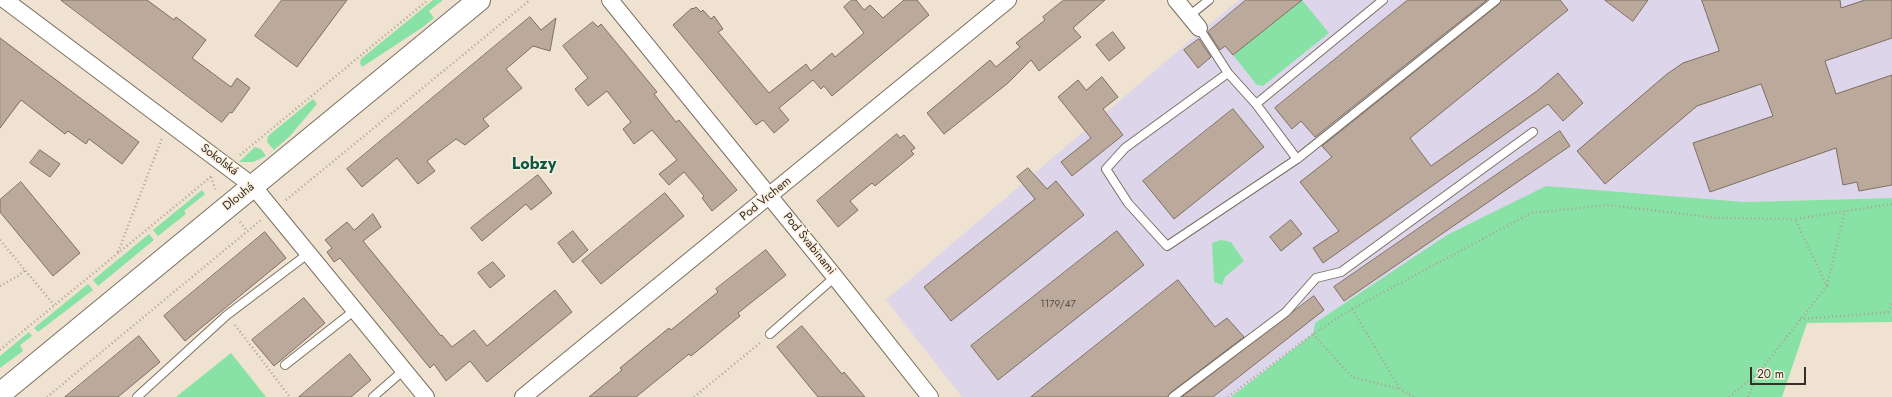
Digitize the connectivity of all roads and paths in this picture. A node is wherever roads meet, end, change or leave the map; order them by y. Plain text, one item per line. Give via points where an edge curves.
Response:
1 (5, 0) edge
2 (428, 0) edge
3 (479, 0) edge
4 (530, 0) edge
5 (610, 0) edge
6 (1008, 0) edge
7 (1176, 0) edge
8 (1209, 0) edge
9 (1383, 0) edge
10 (1496, 0) edge
11 (1194, 22) junction
12 (1228, 73) junction
13 (1256, 104) junction
14 (1533, 132) dead end
15 (163, 137) dead end
16 (1297, 159) junction
17 (226, 165) junction
18 (253, 186) junction
19 (770, 196) junction
20 (1892, 204) edge
21 (273, 210) junction
22 (1845, 211) junction
23 (1795, 219) junction
24 (0, 240) edge
25 (118, 253) junction
26 (309, 253) junction
27 (25, 270) junction
28 (835, 277) junction
29 (0, 286) edge
30 (1827, 286) junction
31 (1892, 303) edge
32 (54, 305) junction
33 (1352, 309) junction
34 (355, 310) junction
35 (1888, 312) junction
36 (1892, 312) edge
37 (227, 315) junction
38 (1799, 319) junction
39 (770, 334) joint
40 (1313, 334) junction
41 (0, 350) edge
42 (285, 365) dead end
43 (404, 370) junction
44 (1759, 372) junction
45 (1400, 389) junction
46 (0, 394) edge
47 (47, 397) edge
48 (136, 397) edge
49 (290, 397) edge
50 (373, 397) edge
51 (426, 397) edge
52 (523, 397) edge
53 (694, 397) edge
54 (930, 397) edge
55 (1173, 397) edge
56 (1228, 397) edge
57 (1414, 397) edge
58 (1729, 397) edge
59 (1748, 397) edge

1 - 17 street, Sokolská
2 - 17 path
3 - 18 street, Dlouhá
4 - 21 path
5 - 19 street, Pod Švabinami
6 - 19 street, Pod Vrchem
7 - 11 street
8 - 11 lane
9 - 13 lane
10 - 16 lane
11 - 12 lane
12 - 13 lane
12 - 16 lane via 1125,148 1106,169 1128,203 1167,246
13 - 16 lane
14 - 55 lane via 1341,272 1316,278 1286,312
15 - 25 path
17 - 18 street, Sokolská
17 - 25 path
18 - 21 street, Sokolská
18 - 46 street, Dlouhá
19 - 28 street, Pod Švabinami
19 - 52 street, Pod Vrchem
20 - 22 path
21 - 26 street, Sokolská
21 - 47 path
22 - 23 path
22 - 30 path
23 - 30 path
23 - 33 path via 1716,218 1609,205 1531,213
24 - 27 path
25 - 32 path
26 - 34 street, Sokolská
26 - 37 lane
27 - 29 path
27 - 32 path
28 - 39 lane
28 - 54 street, Pod Švabinami
30 - 38 path
31 - 35 path
32 - 41 path
33 - 40 path
33 - 45 path
34 - 42 lane
34 - 43 street, Sokolská
35 - 36 path
35 - 38 path
37 - 48 lane
37 - 49 path
38 - 44 path
39 - 53 path
40 - 45 path via 1352,377
40 - 56 path
43 - 50 lane
43 - 51 street, Sokolská
44 - 58 path
44 - 59 path
45 - 57 path

